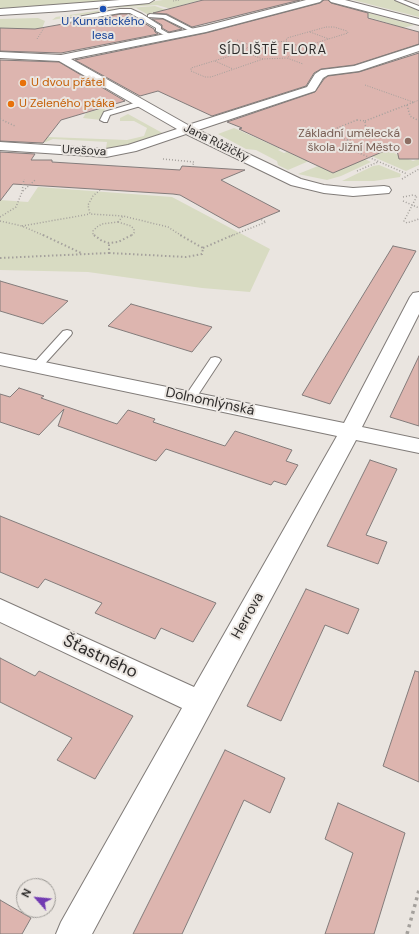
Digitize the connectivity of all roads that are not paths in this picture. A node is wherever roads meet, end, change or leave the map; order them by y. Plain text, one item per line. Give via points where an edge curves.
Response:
1 (149, 0) edge
2 (317, 0) edge
3 (334, 0) edge
4 (398, 0) edge
5 (419, 8) edge
6 (0, 12) edge
7 (150, 16) dead end
8 (419, 22) edge
9 (67, 23) dead end
10 (194, 31) junction
11 (170, 36) junction
12 (419, 48) edge
13 (0, 55) edge
14 (61, 58) junction
15 (121, 102) dead end
16 (136, 105) junction
17 (104, 120) dead end
18 (188, 130) junction
19 (0, 146) edge
20 (384, 190) dead end
21 (419, 297) edge
22 (67, 333) dead end
23 (0, 359) edge
24 (215, 360) dead end
25 (37, 366) junction
26 (190, 398) junction
27 (350, 431) junction
28 (419, 446) edge
29 (0, 610) edge
30 (200, 703) junction
31 (73, 934) edge

1 - 6 street
2 - 10 street, Jana Růžičky
3 - 8 street
4 - 5 lane
7 - 10 lane via 164,16
9 - 11 lane via 67,20 131,11
10 - 11 street, Jana Růžičky
11 - 14 street, Jana Růžičky
12 - 18 street via 355,69 326,72 319,76 311,89
13 - 14 street, Jana Růžičky
14 - 16 street, Jana Růžičky
15 - 16 lane
16 - 17 lane via 107,114
16 - 18 street, Jana Růžičky
18 - 19 street, Urešova via 106,153
18 - 20 street, Jana Růžičky via 296,182 324,189 353,192
21 - 27 street, Herrova
22 - 25 lane
23 - 25 street, Dolnomlýnská
24 - 26 lane
25 - 26 street, Dolnomlýnská
26 - 27 street, Dolnomlýnská
27 - 28 street, Dolnomlýnská
27 - 30 street, Herrova
29 - 30 street, Šťastného
30 - 31 street, Herrova

